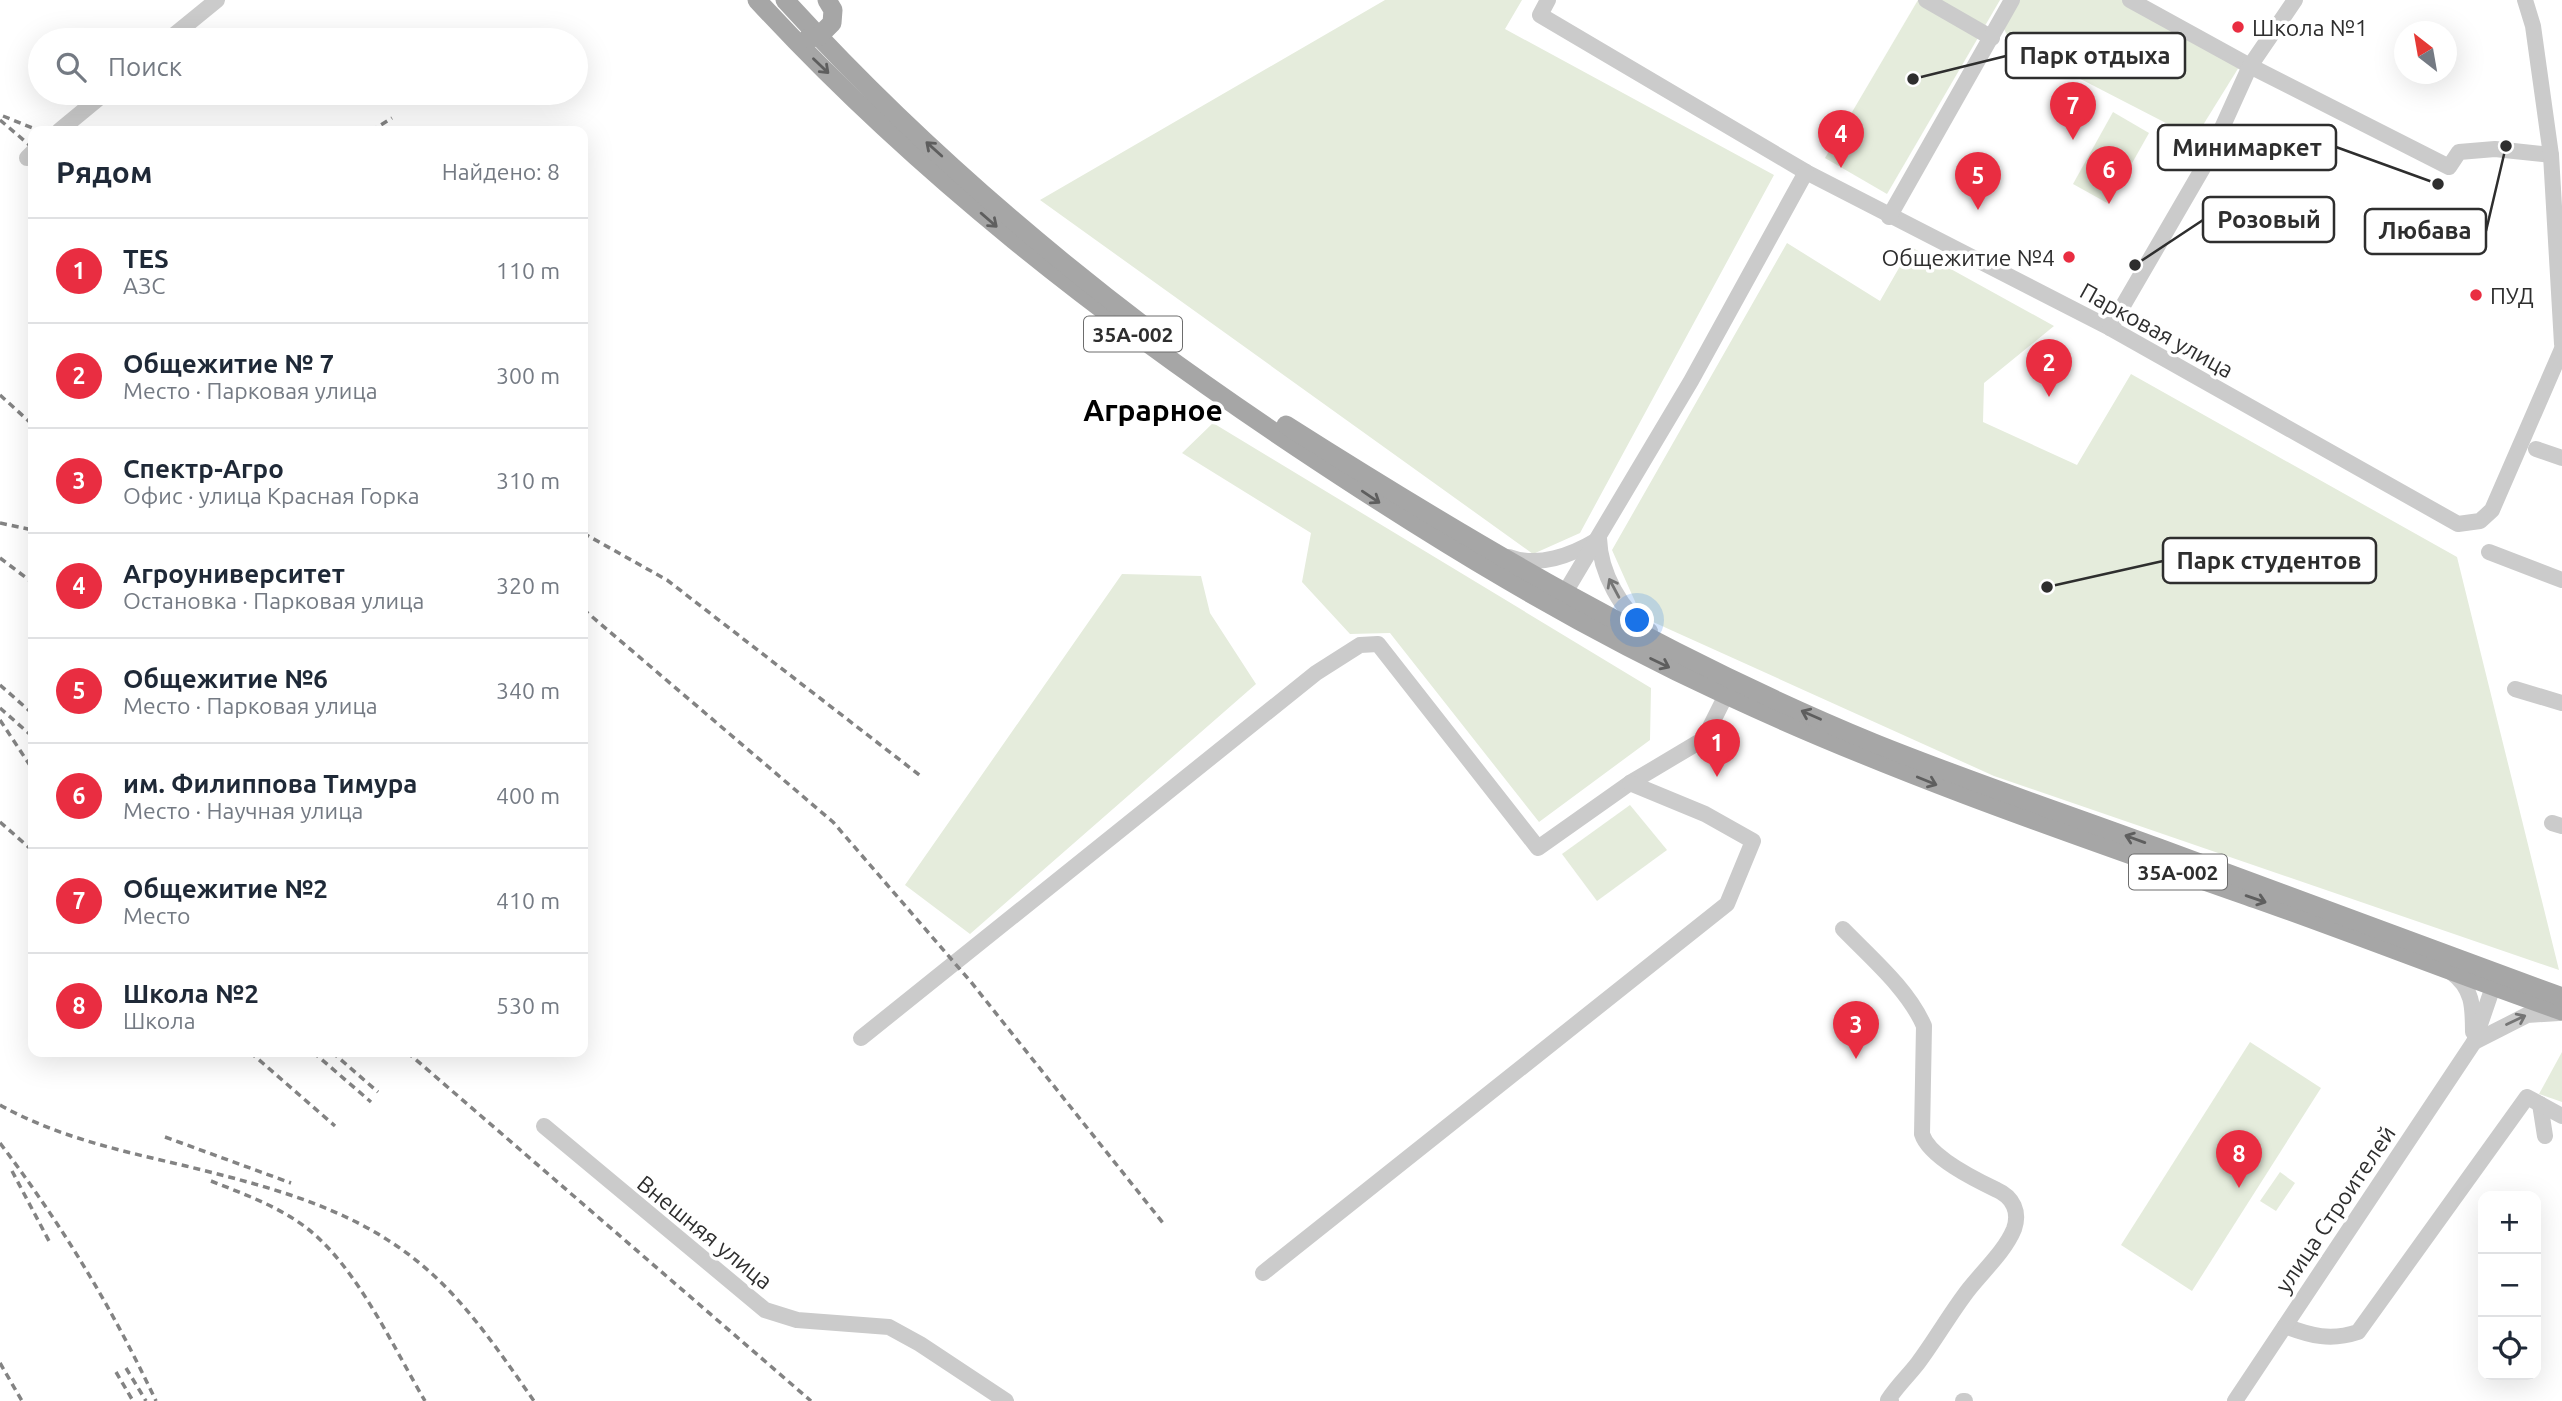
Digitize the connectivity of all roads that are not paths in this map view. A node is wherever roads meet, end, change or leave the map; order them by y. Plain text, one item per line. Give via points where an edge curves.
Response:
1 (217, 0) edge
2 (757, 0) edge
3 (785, 0) edge
4 (827, 0) edge
5 (1549, 0) edge
6 (1926, 0) edge
7 (2012, 0) edge
8 (2130, 0) edge
9 (2295, 0) edge
10 (2525, 0) edge
11 (183, 28) edge
12 (789, 35) junction
13 (818, 37) junction
14 (1992, 38) junction
15 (2250, 66) junction
16 (90, 105) edge
17 (64, 126) edge
18 (2551, 155) junction
19 (1806, 172) junction
20 (1889, 217) junction
21 (2110, 328) junction
22 (2562, 346) edge
23 (2536, 449) dead end
24 (2562, 458) edge
25 (1599, 538) junction
26 (1484, 548) junction
27 (2489, 552) dead end
28 (2562, 580) edge
29 (1560, 602) junction
30 (1678, 653) junction
31 (2515, 690) dead end
32 (1726, 695) junction
33 (2562, 704) edge
34 (1630, 783) junction
35 (1843, 929) dead end
36 (2443, 967) junction
37 (2496, 979) junction
38 (2562, 997) edge
39 (2562, 1012) edge
40 (861, 1038) dead end
41 (2473, 1042) junction
42 (2533, 1100) junction
43 (2562, 1116) edge
44 (544, 1126) dead end
45 (2545, 1136) dead end
46 (1263, 1273) dead end
47 (2285, 1326) junction
48 (1006, 1401) edge
49 (1890, 1401) edge
50 (2235, 1401) edge

1 - 11 street
2 - 12 main road, 35А-002
3 - 13 main road, 35А-002
4 - 13 main road via 834,18
5 - 19 street, Парковая улица via 1540,15
6 - 14 street
7 - 14 street
8 - 15 street
9 - 15 street
10 - 18 street via 2533,26
12 - 13 main road
12 -> 29 main road, 35А-002 via 1005,234 1128,330 1415,526
26 -> 13 main road, 35А-002 via 1219,382 1135,319 996,205
14 - 20 street
15 - 18 street via 2449,167 2459,152 2495,149
15 - 21 street via 2207,161
16 - 17 street
18 - 22 street
19 - 20 street, Парковая улица
19 - 25 street
20 - 21 street, Парковая улица
21 - 22 street, Парковая улица via 2458,524 2480,521 2492,510
23 - 24 street
25 - 26 street via 1576,552 1534,561 1519,561
25 - 29 street
30 -> 25 street via 1629,612 1607,574
26 - 29 main road, 35А-002
27 - 28 street
29 - 30 main road, 35А-002
29 -> 32 main road, 35А-002
37 -> 30 main road, 35А-002 via 1873,743
31 - 33 street
32 - 34 street via 1704,739
32 -> 36 main road, 35А-002 via 1966,797
34 - 40 street via 1538,848 1378,644 1360,645 1316,673
34 - 46 street via 1705,814 1754,841 1727,904
35 - 49 street via 1920,1015 1924,1026 1922,1134 1927,1146 1978,1181 2007,1194 2016,1215 2003,1248
36 - 37 main road, 35А-002
36 - 41 street via 2461,980 2471,995
37 - 38 main road, 35А-002
37 - 39 main road, 35А-002
37 - 41 street, улица Строителей
41 -> 39 street via 2527,1015
41 - 47 street, улица Строителей
42 - 43 street
42 - 45 street
42 - 47 street via 2358,1332 2339,1339 2307,1335
44 - 48 street, Внешняя улица via 765,1310 797,1320 889,1327
47 - 50 street, улица Строителей

